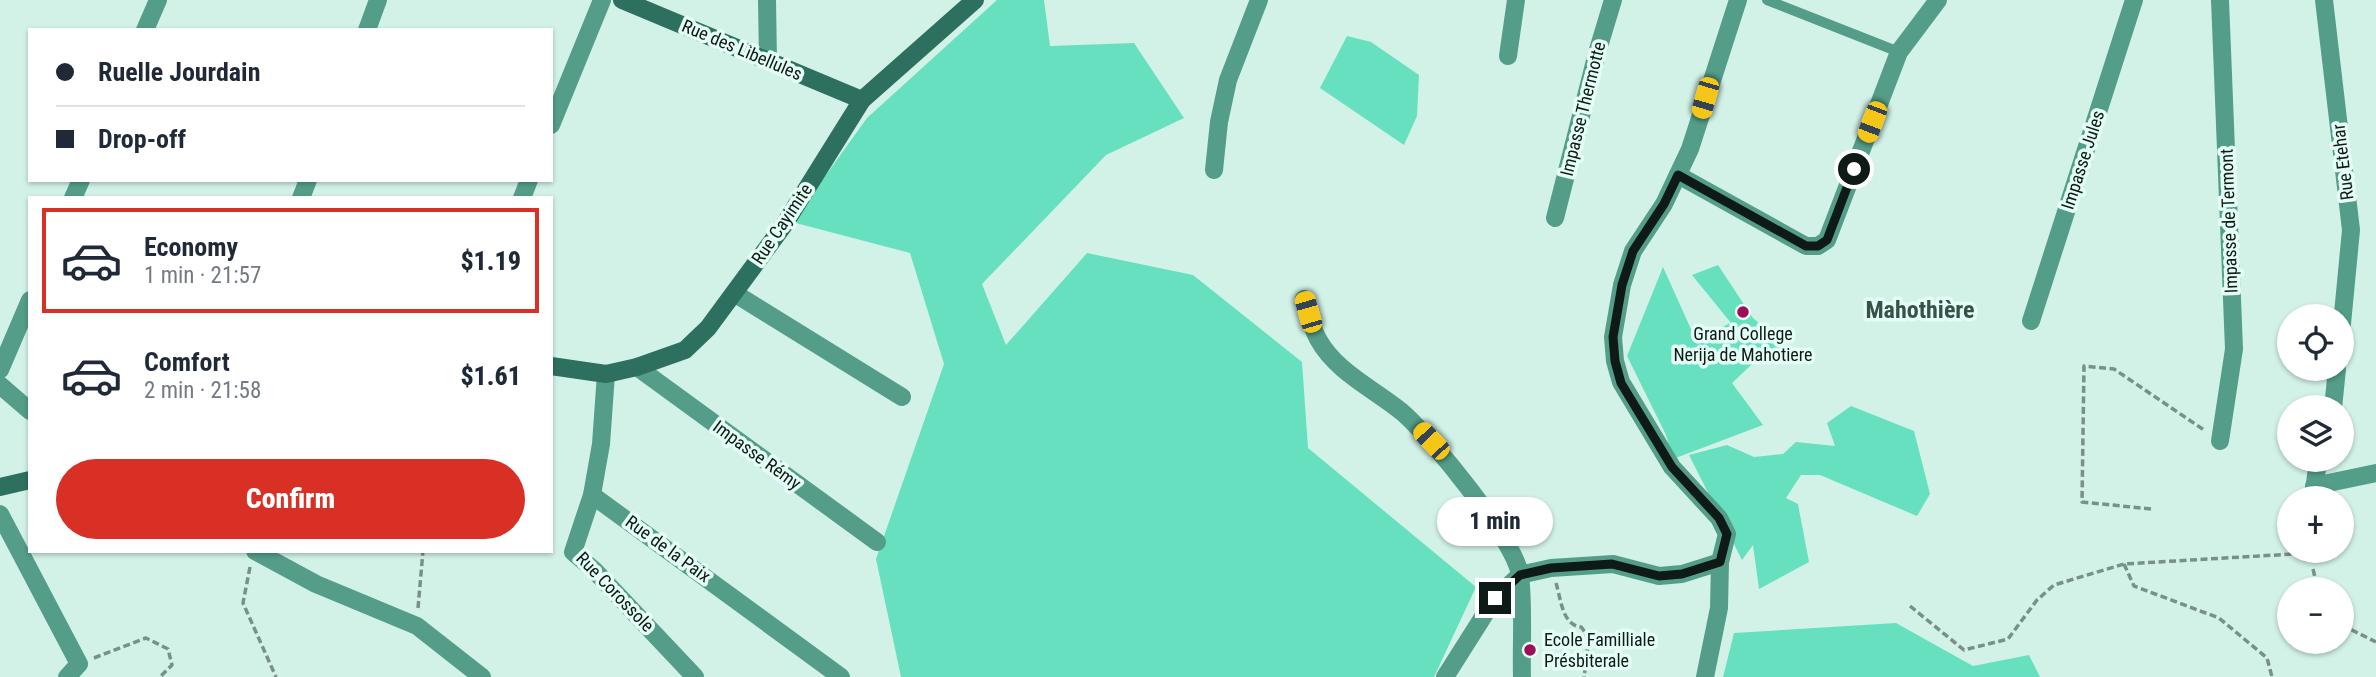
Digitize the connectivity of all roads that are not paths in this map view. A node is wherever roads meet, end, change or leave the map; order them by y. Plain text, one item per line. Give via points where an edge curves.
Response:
1 (158, 0) edge
2 (378, 0) edge
3 (602, 0) edge
4 (622, 0) edge
5 (768, 0) edge
6 (975, 0) edge
7 (1259, 0) edge
8 (1516, 0) edge
9 (1613, 0) edge
10 (1738, 0) edge
11 (1767, 0) edge
12 (1938, 0) edge
13 (2134, 0) edge
14 (2220, 0) edge
15 (2324, 0) edge
16 (146, 28) edge
17 (368, 28) edge
18 (1899, 52) junction
19 (1508, 56) dead end
20 (768, 61) junction
21 (862, 100) junction
22 (553, 120) edge
23 (1214, 170) dead end
24 (1678, 175) junction
25 (1555, 218) dead end
26 (734, 293) junction
27 (1304, 299) dead end
28 (2344, 304) edge
29 (28, 305) edge
30 (2031, 320) dead end
31 (553, 366) edge
32 (637, 367) junction
33 (0, 370) edge
34 (606, 374) junction
35 (0, 385) edge
36 (902, 397) dead end
37 (28, 409) edge
38 (2220, 441) road end
39 (2376, 473) edge
40 (28, 480) edge
41 (2333, 486) edge
42 (0, 487) edge
43 (592, 495) junction
44 (0, 514) edge
45 (877, 542) dead end
46 (253, 558) edge
47 (1720, 562) junction
48 (1520, 575) junction
49 (73, 670) edge
50 (482, 677) edge
51 (695, 677) edge
52 (841, 677) edge
53 (1445, 677) edge
54 (1522, 677) edge
55 (1705, 677) edge

1 - 16 street
2 - 17 street
3 - 22 street
4 - 20 street, Rue des Libellules
5 - 20 street
6 - 21 street, Rue Cayimite
7 - 23 street via 1228,80
8 - 19 street
9 - 25 street, Impasse Thermotte
10 - 24 street
11 - 18 lane
12 - 18 street
13 - 30 street, Impasse Jules
14 - 38 street, Impasse de Termont via 2234,349
15 - 28 street, Rue Etehar via 2351,230
18 - 24 street via 1823,244 1806,246
20 - 21 street, Rue des Libellules
21 - 26 street, Rue Cayimite via 784,225
24 - 47 street via 1633,251 1613,337 1615,361 1621,383 1672,467 1719,518 1727,534
26 - 32 street, Rue Cayimite via 685,350
26 - 36 street
27 - 48 street via 1312,326 1328,353 1401,412 1444,455 1510,548
29 - 33 street
31 - 34 street, Rue Cayimite
32 - 34 street, Rue Cayimite
32 - 45 street, Impasse Rémy
34 - 43 street
35 - 37 street
39 - 41 street
40 - 42 street
43 - 51 street, Rue Corossole via 573,552
43 - 52 street, Rue de la Paix
44 - 49 street
46 - 50 street via 417,625
47 - 48 street via 1659,576 1612,564
47 - 55 street via 1719,608
48 - 53 street via 1495,598
48 - 54 street

